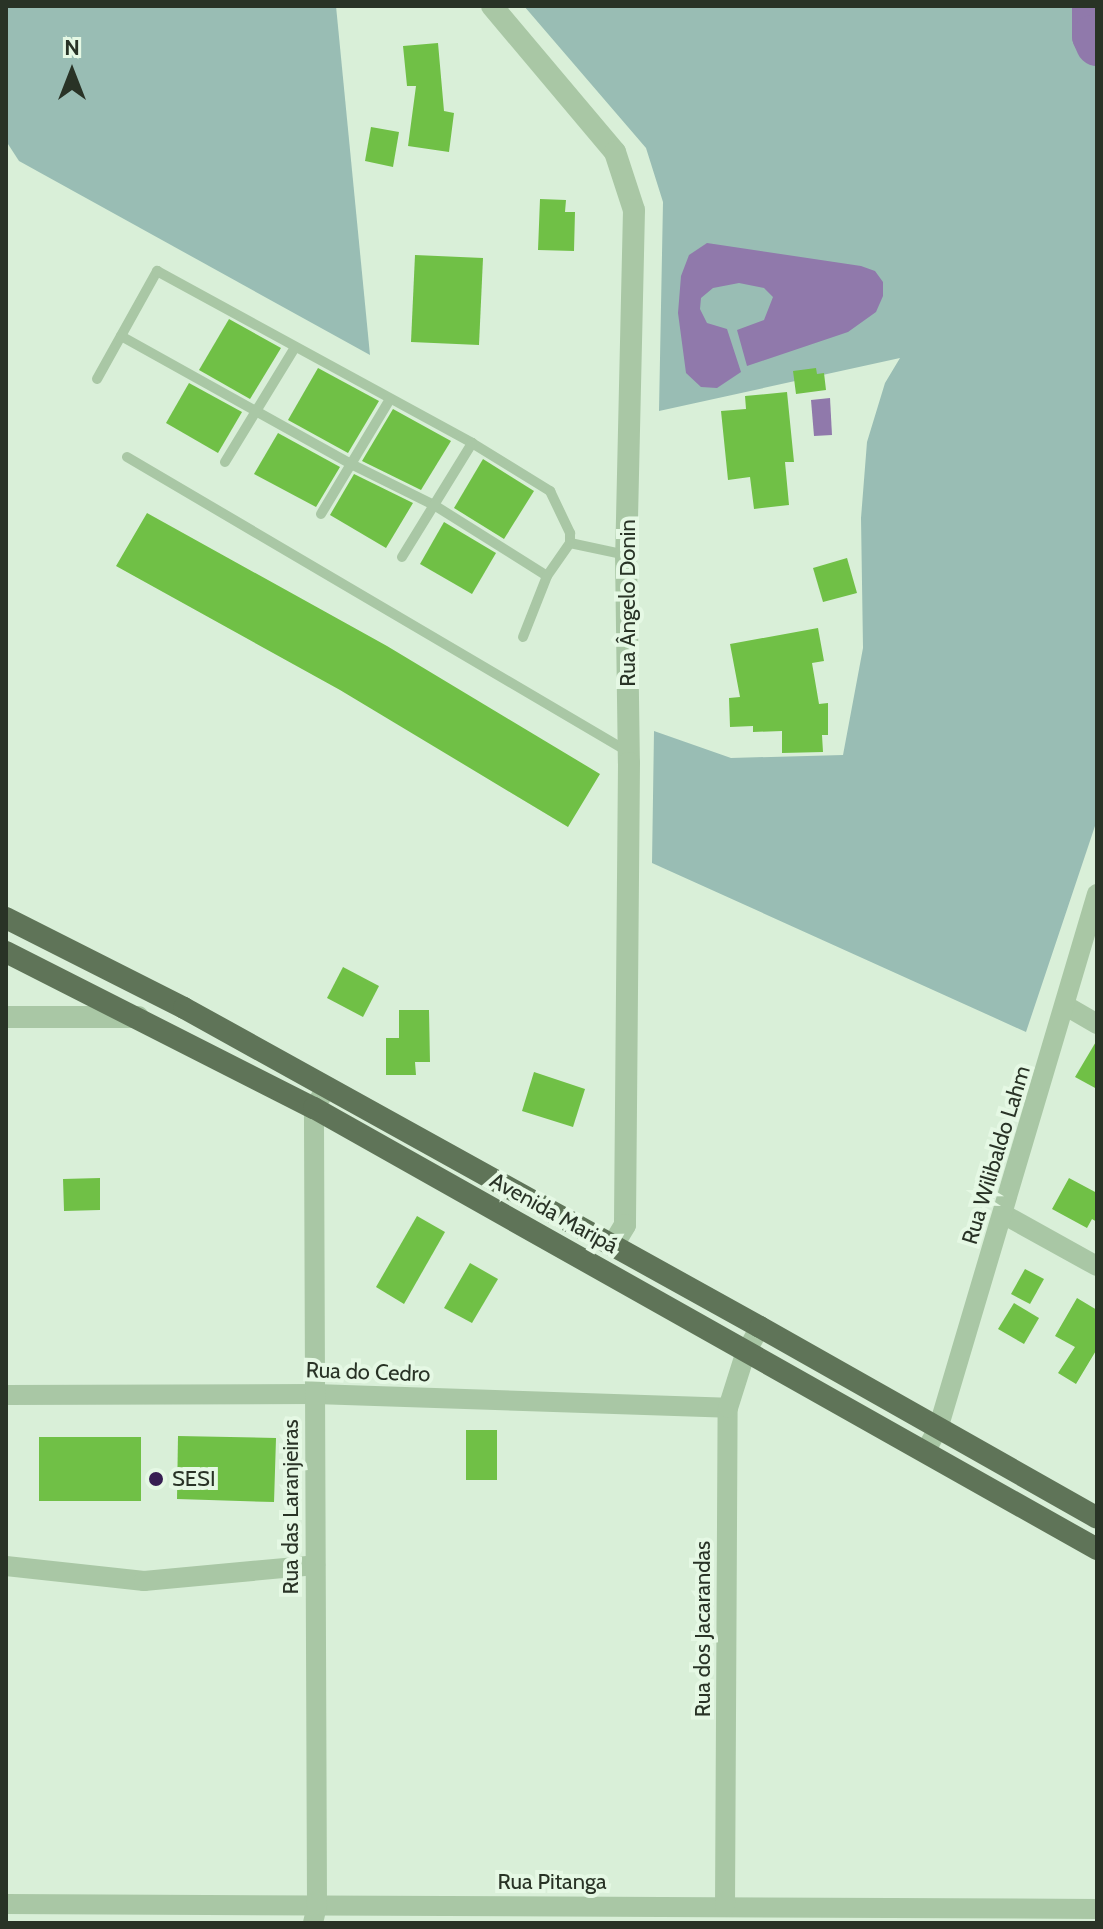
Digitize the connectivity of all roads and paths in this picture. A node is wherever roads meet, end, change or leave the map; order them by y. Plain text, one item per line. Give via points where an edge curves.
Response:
1 (492, 6) edge
2 (121, 336) junction
3 (294, 349) junction
4 (97, 379) dead end
5 (390, 399) junction
6 (256, 412) junction
7 (472, 443) junction
8 (127, 457) dead end
9 (225, 462) dead end
10 (351, 464) junction
11 (434, 505) junction
12 (321, 514) dead end
13 (570, 543) junction
14 (626, 555) junction
15 (402, 557) dead end
16 (547, 576) junction
17 (523, 637) dead end
18 (629, 752) junction
19 (1097, 894) edge
20 (6, 918) edge
21 (6, 952) edge
22 (97, 964) junction
23 (78, 987) junction
24 (153, 991) junction
25 (1066, 1006) junction
26 (6, 1017) edge
27 (138, 1017) junction
28 (1097, 1024) edge
29 (327, 1087) junction
30 (314, 1108) junction
31 (1003, 1214) junction
32 (613, 1245) junction
33 (1097, 1266) edge
34 (597, 1270) junction
35 (760, 1327) junction
36 (745, 1354) junction
37 (315, 1394) junction
38 (6, 1395) edge
39 (728, 1408) junction
40 (938, 1429) junction
41 (925, 1452) junction
42 (1097, 1518) edge
43 (1097, 1549) edge
44 (315, 1565) junction
45 (6, 1566) edge
46 (6, 1904) edge
47 (725, 1907) junction
48 (1097, 1909) edge
49 (67, 1913) edge
50 (315, 1914) edge
51 (602, 1915) edge
52 (788, 1915) edge
53 (988, 1916) edge

1 - 14 street, Rua Ângelo Donin via 615,152 634,210
2 - 3 lane via 157,271
2 - 4 lane
2 - 6 lane
3 - 5 lane
3 - 6 lane
5 - 7 lane
5 - 10 lane
6 - 9 lane
6 - 10 lane
7 - 11 lane
7 - 13 lane via 550,491
8 - 18 lane
10 - 11 lane
10 - 12 lane
11 - 15 lane
11 - 16 lane
13 - 14 lane
13 - 16 lane
14 - 18 street, Rua Ângelo Donin
16 - 17 lane
18 - 32 street, Rua Ângelo Donin via 625,1225
19 - 25 street, Rua Wilibaldo Lahm
20 - 22 main road, Avenida Maripá
21 - 23 main road, Avenida Maripá
22 - 23 main road via 92,984
22 - 24 main road, Avenida Maripá
23 - 27 main road, Avenida Maripá
24 - 27 street
24 - 29 main road, Avenida Maripá
25 - 28 street
25 - 31 street, Rua Wilibaldo Lahm
26 - 27 street
27 - 30 main road, Avenida Maripá
29 - 30 street
29 - 32 main road, Avenida Maripá
30 - 34 main road, Avenida Maripá
30 - 37 street, Rua das Laranjeiras
31 - 33 street
31 - 40 street, Rua Wilibaldo Lahm
32 - 34 street
32 - 35 main road, Avenida Maripá
34 - 36 main road, Avenida Maripá
35 - 36 street, Rua dos Jacarandas
35 - 40 main road, Avenida Maripá
36 - 39 street, Rua dos Jacarandas
36 - 41 main road, Avenida Maripá
37 - 38 street, Rua do Cedro
37 - 39 street, Rua do Cedro
37 - 44 street, Rua das Laranjeiras
39 - 47 street, Rua dos Jacarandas
40 - 41 street, Rua Wilibaldo Lahm
40 - 42 main road, Avenida Maripá
41 - 43 main road, Avenida Maripá
44 - 45 street via 144,1581
44 - 50 street, Rua das Laranjeiras
46 - 49 street, Rua Pitanga
47 - 51 street, Rua Pitanga
47 - 52 street, Rua Pitanga
48 - 53 street, Rua Pitanga
49 - 50 street, Rua Pitanga
50 - 51 street, Rua Pitanga
52 - 53 street, Rua Pitanga

